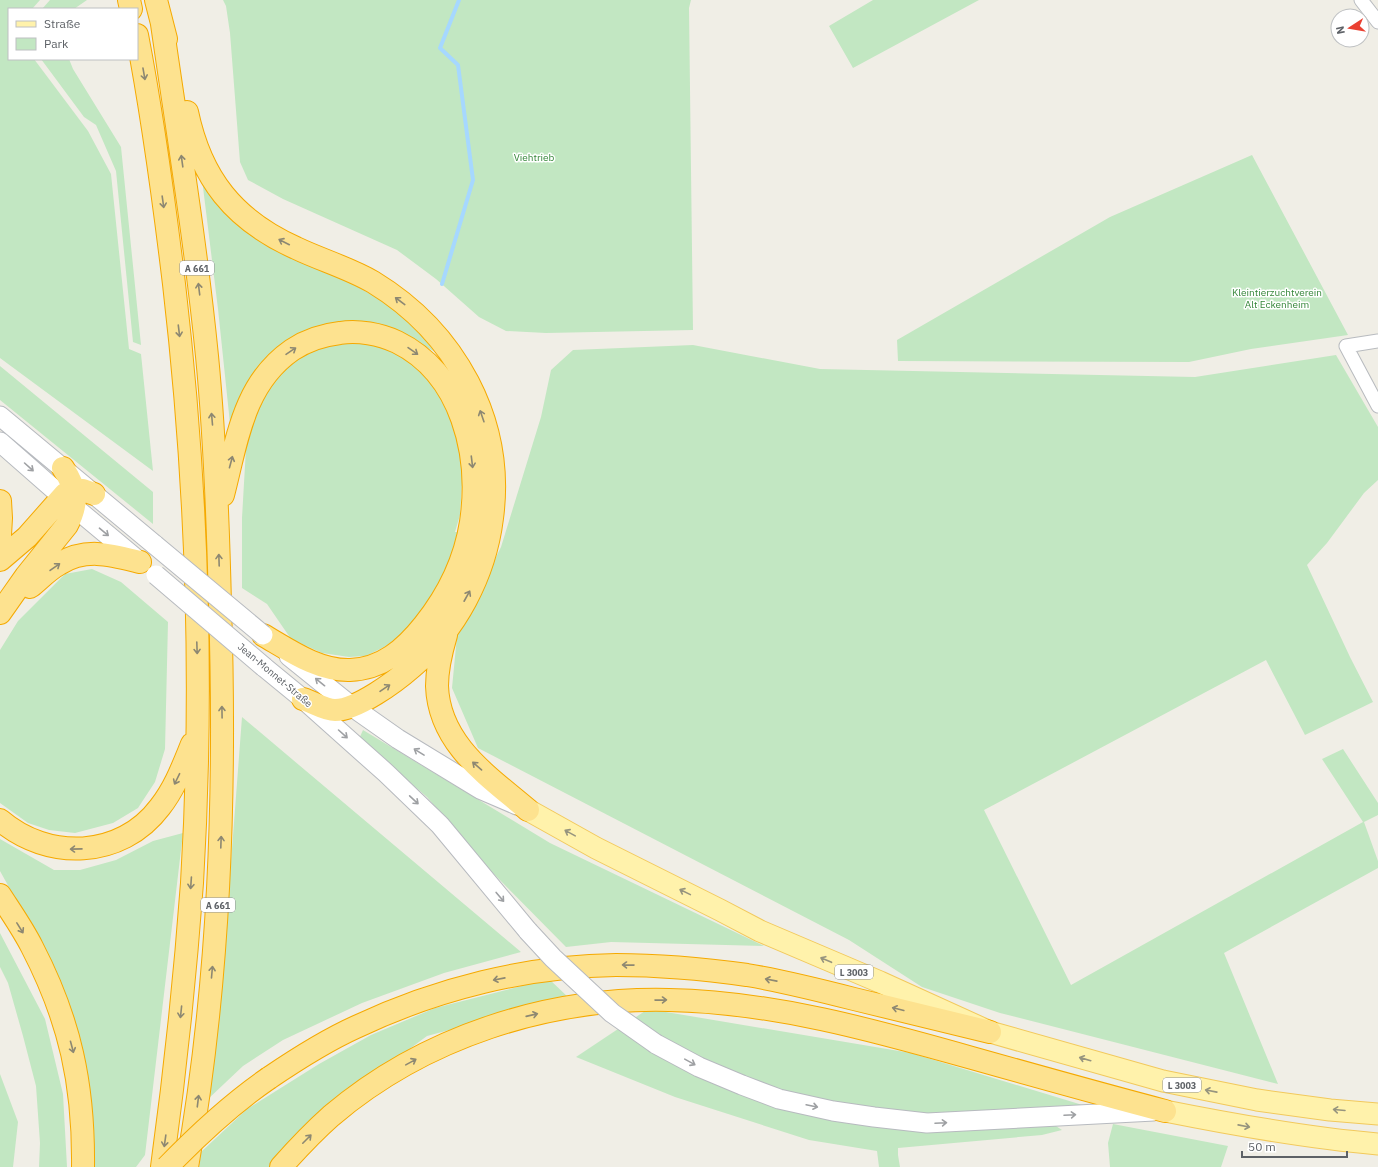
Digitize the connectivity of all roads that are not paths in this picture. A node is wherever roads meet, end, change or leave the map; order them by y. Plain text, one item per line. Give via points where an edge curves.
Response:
1 (156, 0) edge
2 (1361, 0) edge
3 (1378, 22) edge
4 (162, 24) junction
5 (138, 40) edge
6 (1378, 341) edge
7 (1378, 406) edge
8 (0, 416) edge
9 (0, 442) edge
10 (63, 468) joint
11 (76, 497) junction
12 (0, 501) edge
13 (218, 514) junction
14 (0, 536) edge
15 (0, 560) edge
16 (148, 569) junction
17 (1, 611) edge
18 (447, 630) junction
19 (263, 635) junction
20 (303, 699) junction
21 (351, 706) junction
22 (197, 730) junction
23 (528, 810) junction
24 (0, 820) edge
25 (0, 895) edge
26 (990, 1032) junction
27 (1164, 1111) junction
28 (1378, 1114) edge
29 (1378, 1144) edge
30 (83, 1167) edge
31 (162, 1167) edge
32 (168, 1167) edge
33 (187, 1167) edge
34 (281, 1167) edge

1 - 4 highway, A 661
2 - 3 street
13 -> 4 highway, A 661 via 206,348 194,244
18 -> 4 highway via 472,589 484,557 495,496 491,446 469,384 436,334 402,302 358,274 266,233 229,202 206,171 192,136 184,98
5 -> 22 highway, A 661 via 150,105 169,242 182,358 194,535
6 - 7 street via 1346,346
8 - 10 main road
9 -> 11 main road, Jean-Monnet-Straße / L 3003
10 - 11 highway via 71,479
11 - 15 highway
11 -> 16 main road, Jean-Monnet-Straße / L 3003
11 - 17 highway via 67,525
11 - 19 main road, Jean-Monnet-Straße / L 3003, bridge via 155,545
12 - 14 highway
13 -> 19 highway via 242,423 254,393 270,369 300,345 327,334 342,332 380,336 408,347 422,357 446,384 463,420 471,456 474,477 473,508 462,558 450,587 432,616 405,646 390,658 366,668 349,670 323,666 302,658
33 -> 13 highway, A 661 via 206,1039 220,879 223,737
17 -> 16 highway via 49,571 70,558 102,553
16 - 20 main road, Jean-Monnet-Straße / L 3003, bridge
21 -> 18 highway via 382,690 403,675 425,656
23 -> 18 highway via 467,757 454,740 445,721 437,687
21 -> 19 main road, L 3003
20 - 21 highway via 335,710
20 -> 27 main road, Jean-Monnet-Straße / L 3003, bridge via 440,825 528,931 606,1008 656,1044 705,1070 780,1099 833,1111 927,1123
23 -> 21 main road, L 3003 via 480,789 398,739
22 -> 24 highway via 178,779 160,808 136,830 113,842 84,849 53,846 19,834
22 -> 31 highway, A 661 via 192,874 186,952 175,1071
26 -> 23 main road, L 3003 via 760,931 596,848
25 -> 30 highway via 31,945 65,1024 73,1051 78,1084 83,1129
28 -> 26 main road, L 3003 via 1256,1100 1163,1081
26 -> 32 highway, bridge via 794,984 749,976 647,965 564,968 489,981 440,994 355,1027 321,1045 252,1089 206,1128
27 -> 29 main road, L 3003 via 1251,1128
34 -> 27 highway via 325,1121 360,1094 392,1072 443,1045 525,1016 604,1002 669,1000 781,1011 930,1046

